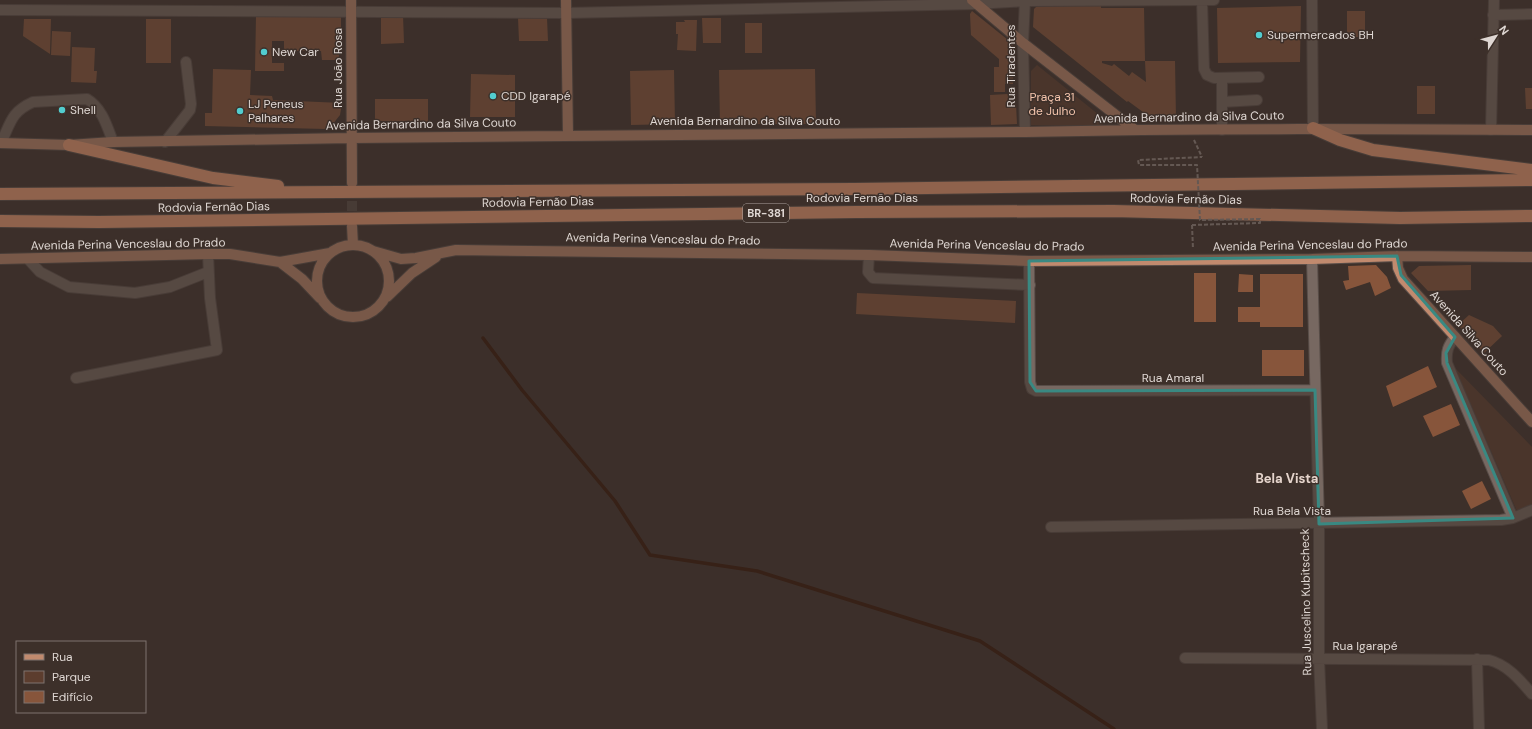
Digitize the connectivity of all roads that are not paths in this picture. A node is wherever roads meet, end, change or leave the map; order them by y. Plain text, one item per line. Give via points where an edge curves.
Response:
1 (8, 0) edge
2 (351, 0) edge
3 (566, 0) edge
4 (1202, 0) edge
5 (1214, 0) edge
6 (1312, 0) edge
7 (1494, 0) edge
8 (1025, 1) edge
9 (974, 2) edge
10 (351, 11) junction
11 (1, 12) edge
12 (566, 13) junction
13 (1532, 14) edge
14 (1493, 15) junction
15 (1023, 43) junction
16 (186, 62) dead end
17 (1259, 77) dead end
18 (1222, 78) junction
19 (1257, 100) dead end
20 (1222, 102) junction
21 (1313, 128) junction
22 (1135, 130) junction
23 (1222, 130) junction
24 (1491, 130) junction
25 (1532, 130) edge
26 (1025, 132) junction
27 (568, 135) junction
28 (351, 138) junction
29 (113, 142) junction
30 (165, 142) junction
31 (1, 143) edge
32 (68, 145) junction
33 (1532, 170) edge
34 (1532, 180) edge
35 (352, 183) tunnel mouth
36 (334, 192) junction
37 (0, 194) edge
38 (1532, 216) edge
39 (1400, 218) junction
40 (0, 221) edge
41 (1532, 222) edge
42 (352, 226) tunnel mouth
43 (353, 245) junction
44 (373, 251) junction
45 (330, 253) junction
46 (441, 253) junction
47 (208, 254) junction
48 (869, 255) junction
49 (1397, 256) junction
50 (1532, 257) edge
51 (1312, 259) junction
52 (0, 260) edge
53 (28, 260) junction
54 (1029, 261) junction
55 (280, 262) junction
56 (208, 272) junction
57 (1030, 285) junction
58 (384, 299) junction
59 (324, 302) junction
60 (1455, 337) junction
61 (76, 378) dead end
62 (1315, 390) junction
63 (1532, 422) edge
64 (1532, 510) edge
65 (1513, 518) junction
66 (1319, 524) junction
67 (1051, 527) dead end
68 (1185, 658) dead end
69 (1319, 659) junction
70 (1477, 659) junction
71 (1532, 694) edge
72 (1322, 729) edge
73 (1479, 729) edge

1 - 11 street
2 - 10 main road, Rua João Rosa
3 - 12 main road
4 - 5 street
4 - 8 street
4 - 18 street via 1205,73 1210,78
6 - 21 street
7 - 14 street
8 - 9 street
8 - 15 street, Rua Tiradentes
9 - 12 street
9 - 15 main road
10 - 11 street
10 - 12 street
10 - 28 main road, Rua João Rosa
12 - 27 main road
13 - 14 street
14 - 24 street
15 - 22 main road
15 - 26 street, Rua Tiradentes
16 - 30 street via 190,110
17 - 18 street
18 - 20 street
19 - 20 street
20 - 23 street
21 - 23 main road, Avenida Bernardino da Silva Couto
21 - 24 main road, Avenida Bernardino da Silva Couto
21 - 33 highway via 1373,150
22 - 23 main road, Avenida Bernardino da Silva Couto
22 - 26 main road, Avenida Bernardino da Silva Couto
24 - 25 main road, Avenida Bernardino da Silva Couto
26 - 27 main road, Avenida Bernardino da Silva Couto
27 - 28 main road, Avenida Bernardino da Silva Couto
28 - 30 main road, Avenida Bernardino da Silva Couto
28 - 35 main road, Rua João Rosa
29 - 30 main road, Avenida Bernardino da Silva Couto
29 - 31 street via 100,112 95,104 87,99 34,102 28,105 15,113
29 - 32 main road, Avenida Bernardino da Silva Couto
31 - 32 main road, Avenida Bernardino da Silva Couto
32 - 36 highway via 213,178
34 - 36 highway, Rodovia Fernão Dias / BR-381 via 855,189
36 - 37 highway, Rodovia Fernão Dias / BR-381
38 - 39 highway, Rodovia Fernão Dias / BR-381
39 - 40 highway, Rodovia Fernão Dias / BR-381 via 1114,211
39 - 41 highway
42 - 43 main road
43 - 44 main road via 364,246
43 - 45 main road via 341,247
44 - 46 main road, Avenida Perina Venceslau do Prado via 401,259
44 - 58 main road via 387,268 389,289
45 - 55 main road, Avenida Perina Venceslau do Prado
45 - 59 main road via 318,271 317,282
46 - 48 main road, Avenida Perina Venceslau do Prado via 456,250
46 - 58 main road, Avenida Perina Venceslau do Prado via 412,273
47 - 53 main road, Avenida Perina Venceslau do Prado
47 - 55 main road, Avenida Perina Venceslau do Prado via 230,254
47 - 56 street
48 - 54 main road, Avenida Perina Venceslau do Prado
48 - 57 street via 868,272 873,278
49 - 50 main road, Avenida Perina Venceslau do Prado
49 - 51 main road, Avenida Perina Venceslau do Prado
49 - 60 main road, Avenida Silva Couto via 1401,275
51 - 54 main road, Avenida Perina Venceslau do Prado
51 - 62 street, Rua Juscelino Kubitscheck
52 - 53 main road, Avenida Perina Venceslau do Prado
53 - 56 street via 40,272 69,287 135,293 170,287
54 - 57 street
55 - 59 main road, Avenida Perina Venceslau do Prado via 302,279
56 - 61 street via 217,350
57 - 62 street, Rua Amaral via 1030,382 1032,389 1039,392
58 - 59 main road via 377,308 355,317 343,316
60 - 63 main road, Avenida Silva Couto
60 - 65 street via 1446,353 1447,363
62 - 66 street, Rua Juscelino Kubitscheck
64 - 65 street, Rua Bela Vista
65 - 66 street, Rua Bela Vista
66 - 67 street, Rua Bela Vista
66 - 69 street, Rua Juscelino Kubitscheck
68 - 69 street, Rua Igarapé
69 - 70 street, Rua Igarapé
69 - 72 street, Rua Juscelino Kubitscheck
70 - 71 street, Rua Igarapé via 1502,665
70 - 73 street

